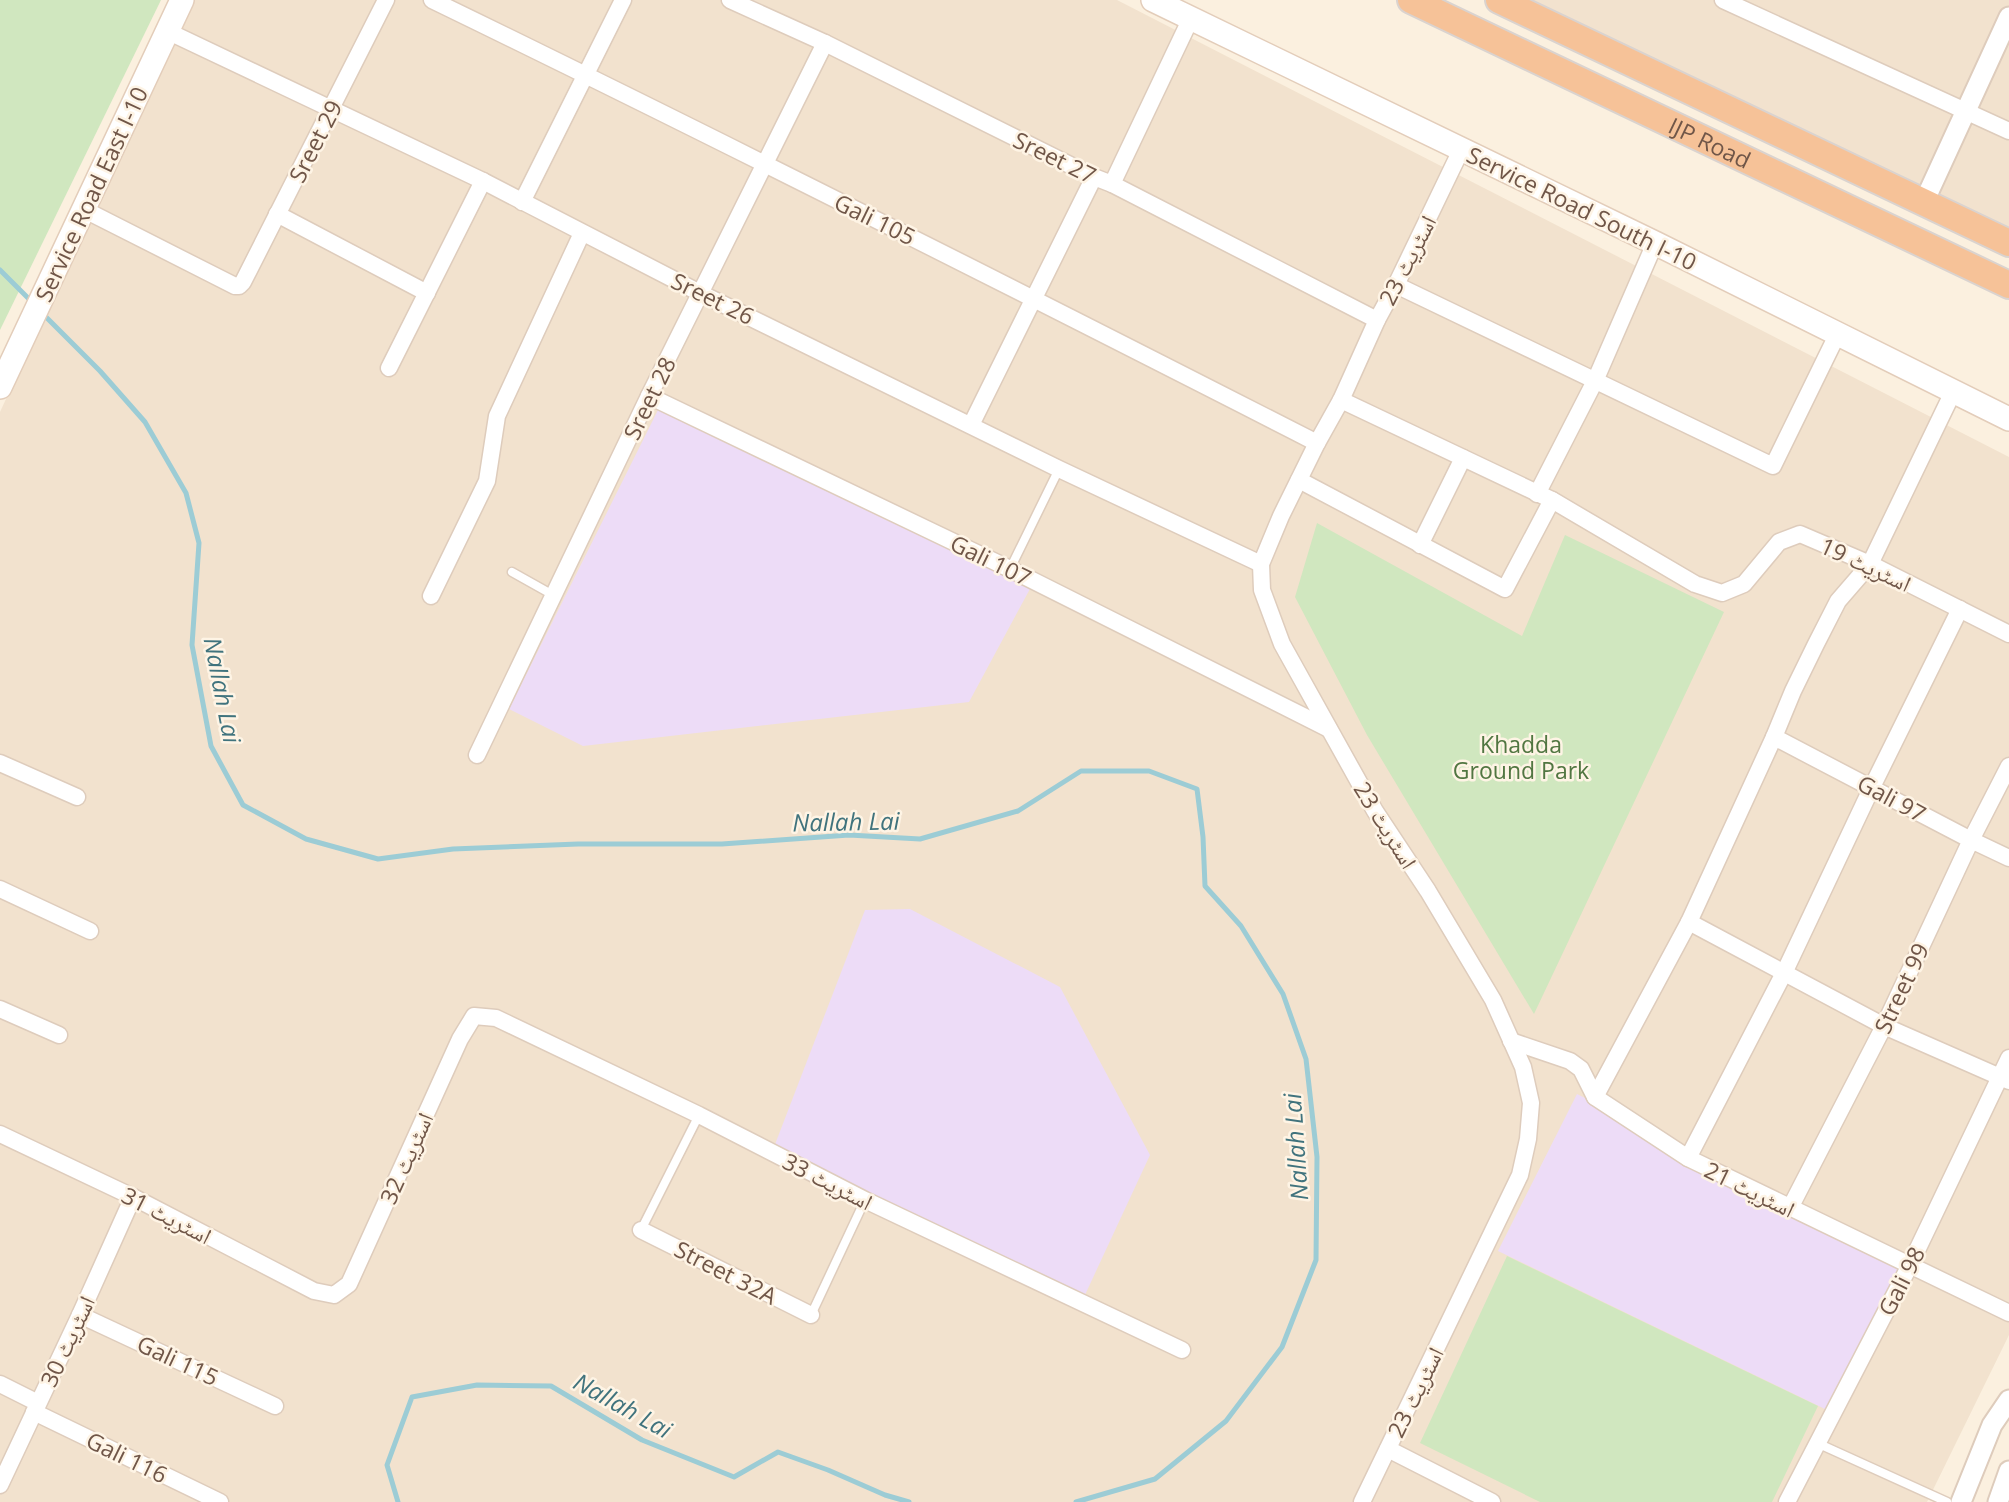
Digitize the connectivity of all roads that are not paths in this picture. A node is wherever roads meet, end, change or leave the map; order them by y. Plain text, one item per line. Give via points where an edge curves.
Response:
1 (182, 0) edge
2 (386, 0) edge
3 (432, 0) edge
4 (623, 0) edge
5 (730, 0) edge
6 (1153, 0) edge
7 (1411, 0) edge
8 (1499, 0) edge
9 (1723, 0) edge
10 (1530, 15) junction
11 (2009, 17) edge
12 (1191, 18) junction
13 (167, 31) junction
14 (825, 43) junction
15 (1515, 49) junction
16 (587, 75) junction
17 (331, 109) junction
18 (1966, 110) junction
19 (2009, 131) edge
20 (1461, 150) junction
21 (763, 164) junction
22 (1094, 177) junction
23 (483, 181) junction
24 (1112, 184) junction
25 (522, 202) junction
26 (1924, 202) junction
27 (83, 209) junction
28 (277, 215) junction
29 (582, 233) junction
30 (1655, 243) junction
31 (2009, 243) edge
32 (1396, 285) junction
33 (2009, 285) edge
34 (427, 293) junction
35 (701, 293) junction
36 (1033, 298) junction
37 (1377, 320) junction
38 (1838, 333) junction
39 (389, 368) dead end
40 (1595, 381) junction
41 (0, 387) edge
42 (1953, 392) junction
43 (649, 396) junction
44 (1341, 400) junction
45 (2009, 419) edge
46 (971, 425) junction
47 (1317, 443) junction
48 (1463, 458) junction
49 (1059, 469) junction
50 (1299, 481) junction
51 (1544, 497) junction
52 (1420, 545) junction
53 (1261, 564) junction
54 (1870, 564) junction
55 (1010, 569) junction
56 (512, 572) dead end
57 (554, 595) junction
58 (431, 596) dead end
59 (1960, 609) junction
60 (2009, 634) edge
61 (1329, 729) junction
62 (1774, 737) junction
63 (477, 755) dead end
64 (0, 763) edge
65 (2009, 766) edge
66 (1872, 788) junction
67 (77, 797) dead end
68 (1971, 840) junction
69 (2009, 858) edge
70 (0, 889) edge
71 (1689, 922) junction
72 (90, 931) dead end
73 (1784, 973) junction
74 (0, 1009) edge
75 (474, 1016) joint
76 (1884, 1026) junction
77 (59, 1035) dead end
78 (1511, 1041) junction
79 (2009, 1058) edge
80 (2004, 1079) edge
81 (1595, 1097) junction
82 (699, 1115) junction
83 (0, 1134) edge
84 (1688, 1158) junction
85 (133, 1197) junction
86 (865, 1200) junction
87 (1790, 1209) junction
88 (641, 1230) joint
89 (1910, 1265) junction
90 (334, 1295) joint
91 (2009, 1313) edge
92 (80, 1315) junction
93 (811, 1315) joint
94 (1182, 1350) dead end
95 (0, 1384) edge
96 (2009, 1400) edge
97 (275, 1406) dead end
98 (36, 1407) junction
99 (1817, 1443) junction
100 (1388, 1449) junction
101 (2009, 1471) edge
102 (0, 1485) edge
103 (219, 1502) edge
104 (1362, 1502) edge
105 (1492, 1502) edge
106 (1787, 1502) edge
107 (1947, 1502) edge
108 (1961, 1502) edge
109 (1998, 1502) edge

1 - 13 main road, Service Road East I-10
2 - 17 street, Sreet 29
3 - 16 street, Gali 105
4 - 16 street
5 - 14 street, Sreet 27
6 - 12 main road, Service Road South I-10
7 - 15 highway, IJP Road
8 - 10 highway, IJP Road
9 - 18 street
10 - 15 highway
10 - 26 highway, IJP Road
11 - 18 street
12 - 20 main road, Service Road South I-10
12 - 24 street
13 - 17 street, Sreet 26
13 - 27 main road, Service Road East I-10
14 - 21 street, Sreet 28
14 - 22 street, Sreet 27
15 - 33 highway, IJP Road
16 - 21 street, Gali 105
16 - 25 street
17 - 23 street, Sreet 26
17 - 28 street, Sreet 29
18 - 19 street
18 - 26 street
20 - 30 main road, Service Road South I-10
20 - 32 street, اسٹریٹ 23
21 - 35 street, Sreet 28
21 - 36 street, Gali 105
22 - 24 street, Sreet 27
22 - 36 street
23 - 25 street, Sreet 26
23 - 34 street
24 - 37 street, Sreet 27
25 - 29 street, Sreet 26
26 - 31 highway, IJP Road
27 - 28 street, Sreet 29 via 235,286 243,282
27 - 41 main road, Service Road East I-10
28 - 34 street
29 - 35 street, Sreet 26
29 - 58 street via 497,416 488,481
30 - 38 main road, Service Road South I-10
30 - 40 street
32 - 37 street, اسٹریٹ 23
32 - 40 street
34 - 39 street
35 - 43 street, Sreet 28
35 - 46 street, Sreet 26
36 - 46 street
36 - 47 street, Gali 105
37 - 44 street, اسٹریٹ 23
38 - 40 street via 1773,467
38 - 42 main road, Service Road South I-10
40 - 51 street
42 - 45 main road, Service Road South I-10
42 - 54 street
43 - 55 street, Gali 107
43 - 57 street, Sreet 28
44 - 47 street, اسٹریٹ 23
44 - 48 street, اسٹریٹ 19
46 - 49 street, Sreet 26
47 - 50 street, اسٹریٹ 23
48 - 51 street, اسٹریٹ 19
48 - 52 street
49 - 53 street, Sreet 26
49 - 55 lane
50 - 52 street
50 - 53 street, اسٹریٹ 23
51 - 52 street via 1505,589
51 - 54 street, اسٹریٹ 19 via 1695,584 1722,593 1744,584 1779,542 1800,534
53 - 61 street, اسٹریٹ 23 via 1262,590 1282,645
54 - 59 street, اسٹریٹ 19
54 - 62 street via 1838,601
55 - 61 street, Gali 107
56 - 57 lane
57 - 63 street, Sreet 28
59 - 60 street, اسٹریٹ 19
59 - 66 street
61 - 78 street, اسٹریٹ 23 via 1493,1000
62 - 66 street, Gali 97
62 - 71 street
64 - 67 street
65 - 68 street, Street 99
66 - 68 street, Gali 97
66 - 73 street
68 - 69 street, Gali 97
68 - 76 street, Street 99
70 - 72 street
71 - 73 street
71 - 81 street
73 - 76 street
73 - 84 street
74 - 77 street
75 - 82 street, اسٹریٹ 33 via 496,1018
75 - 90 street, اسٹریٹ 32 via 349,1284
76 - 80 street
76 - 87 street, Street 99
78 - 81 street, اسٹریٹ 21 via 1570,1061 1581,1069
78 - 100 street, اسٹریٹ 23 via 1531,1103 1520,1175
79 - 80 street, Gali 98
80 - 89 street, Gali 98
81 - 84 street, اسٹریٹ 21
82 - 86 street, اسٹریٹ 33
82 - 88 lane
83 - 85 street, اسٹریٹ 31
84 - 87 street, اسٹریٹ 21
85 - 90 street, اسٹریٹ 31 via 314,1291
85 - 92 street, اسٹریٹ 30
86 - 93 lane
86 - 94 street, اسٹریٹ 33
87 - 89 street, اسٹریٹ 21
88 - 93 street, Street 32A
89 - 91 street, اسٹریٹ 21
89 - 99 street, Gali 98
92 - 97 street, Gali 115
92 - 98 street, اسٹریٹ 30
95 - 98 street, Gali 116
96 - 108 street via 1992,1425
98 - 102 street, اسٹریٹ 30
98 - 103 street, Gali 116
99 - 106 street, Gali 98
99 - 107 lane
100 - 104 street, اسٹریٹ 23
100 - 105 street
101 - 109 street

